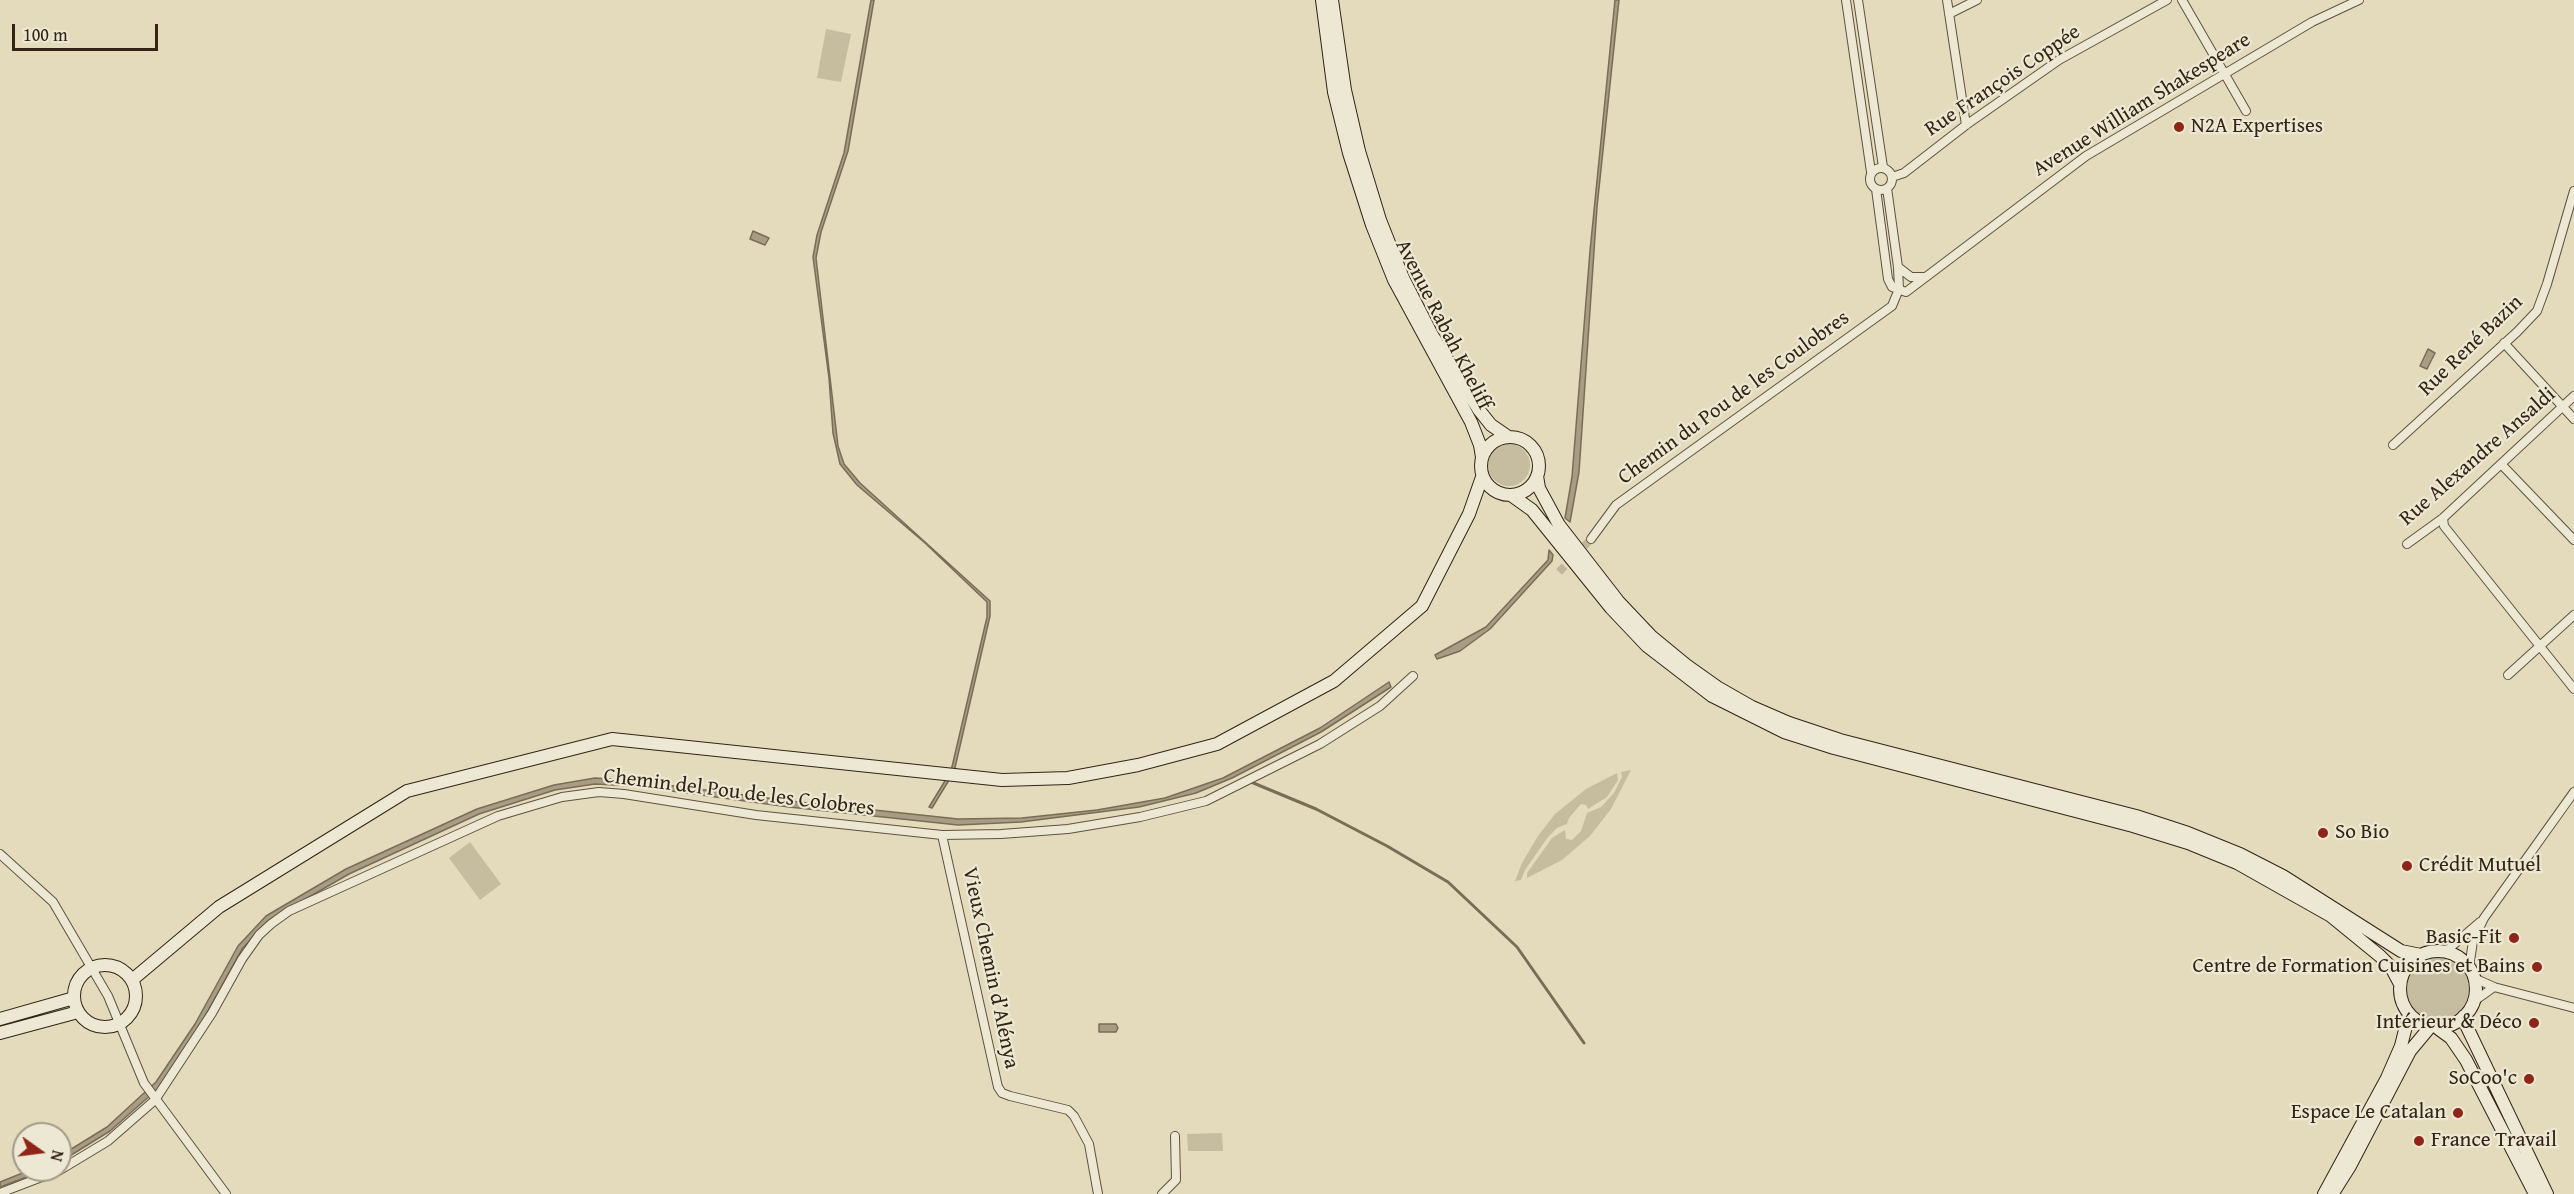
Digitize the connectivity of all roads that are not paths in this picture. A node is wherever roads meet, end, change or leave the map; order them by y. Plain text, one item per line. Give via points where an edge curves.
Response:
1 (1322, 0) edge
2 (1332, 0) edge
3 (1846, 0) edge
4 (1858, 0) edge
5 (1947, 0) edge
6 (1977, 0) edge
7 (2166, 0) edge
8 (2182, 0) edge
9 (2359, 0) edge
10 (1949, 14) junction
11 (2223, 74) junction
12 (2246, 111) dead end
13 (1966, 125) junction
14 (1883, 167) junction
15 (1871, 172) junction
16 (1892, 177) junction
17 (1887, 188) junction
18 (1876, 189) junction
19 (2574, 191) edge
20 (1898, 267) junction
21 (1911, 277) junction
22 (1925, 278) junction
23 (1899, 289) junction
24 (2505, 343) junction
25 (2574, 396) edge
26 (2561, 408) junction
27 (2574, 419) edge
28 (1507, 436) junction
29 (2393, 445) dead end
30 (1482, 457) junction
31 (2502, 465) junction
32 (1537, 476) junction
33 (1482, 477) junction
34 (1498, 493) junction
35 (1511, 495) junction
36 (1469, 514) junction
37 (2443, 518) junction
38 (1591, 539) tunnel mouth
39 (2574, 540) edge
40 (2407, 544) dead end
41 (2574, 615) edge
42 (2540, 647) junction
43 (2508, 675) dead end
44 (1413, 676) dead end
45 (2574, 689) edge
46 (2574, 792) edge
47 (942, 835) junction
48 (0, 854) edge
49 (2484, 918) junction
50 (2445, 952) junction
51 (2421, 956) junction
52 (92, 967) junction
53 (2471, 973) junction
54 (132, 980) junction
55 (2400, 984) junction
56 (2494, 987) junction
57 (74, 998) junction
58 (2473, 1002) junction
59 (2574, 1008) edge
60 (78, 1012) junction
61 (2409, 1014) junction
62 (2464, 1016) junction
63 (0, 1019) edge
64 (121, 1023) junction
65 (2433, 1027) junction
66 (0, 1033) edge
67 (155, 1100) junction
68 (1175, 1136) dead end
69 (72, 1163) edge
70 (29, 1182) edge
71 (0, 1193) edge
72 (226, 1194) edge
73 (1098, 1194) edge
74 (1162, 1194) edge
75 (2324, 1194) edge
76 (2332, 1194) edge
77 (2535, 1194) edge
78 (2547, 1194) edge

1 - 30 main road, Avenue Rabah Kheliff via 1334,92 1372,225 1394,280 1471,422
2 - 28 main road, Avenue Rabah Kheliff via 1344,90 1356,142 1403,278 1432,335 1479,410
3 - 15 street
4 - 14 street
5 - 10 street
6 - 10 street
7 - 13 street, Rue François Coppée via 2059,60
8 - 11 street
9 - 11 street, Avenue William Shakespeare via 2312,22
10 - 13 street
11 - 12 street
11 - 22 street, Avenue William Shakespeare via 2086,156
13 - 16 street, Rue François Coppée via 1904,173
14 - 15 street
14 - 16 street
15 - 18 street via 1869,181
16 - 17 street
17 - 18 street
17 - 20 street
18 - 23 street via 1888,279 1892,287
19 - 24 street, Rue René Bazin via 2536,310
20 - 21 street
20 - 23 street
21 - 22 street
21 - 23 street
22 - 23 street, Avenue William Shakespeare via 1906,292
23 - 38 street, Chemin du Pou de les Coulobres via 1892,306 1616,505
24 - 26 street
24 - 29 street, Rue René Bazin
25 - 26 street, Rue Alexandre Ansaldi
26 - 27 street
26 - 31 street, Rue Alexandre Ansaldi
28 - 30 main road via 1491,443
28 - 32 main road via 1523,439 1536,451
30 - 33 main road
31 - 37 street, Rue Alexandre Ansaldi
31 - 39 street
32 - 35 main road via 1527,490
32 - 51 main road via 1539,488 1559,525 1618,601 1686,665 1752,707 1840,740 2188,833 2283,876 2401,951
33 - 34 main road
33 - 36 main road
34 - 35 main road
34 - 36 main road via 1482,497
35 - 55 main road via 1532,510 1611,609 1647,646 1712,696 1784,732 1834,748 2133,825 2237,863 2331,916 2380,956
36 - 54 main road via 1422,606 1334,681 1217,744 1068,778 1002,780 612,739 406,790 219,907
37 - 40 street, Rue Alexandre Ansaldi
37 - 42 street via 2444,526
41 - 42 street
42 - 43 street
42 - 45 street
44 - 47 street, Chemin del Pou de les Colobres via 1380,706 1320,744 1206,801 1140,817 1068,828
46 - 49 street
47 - 67 street, Chemin del Pou de les Colobres via 756,815 599,792 562,797 498,816 289,911 271,924 242,959
47 - 73 street, Vieux Chemin d’Alénya via 998,1087 1002,1093 1068,1110 1074,1116 1089,1144
48 - 52 street via 53,902
49 - 50 street
49 - 53 street via 2473,941
50 - 51 main road
50 - 53 main road via 2454,955
51 - 55 main road via 2407,968
52 - 54 main road via 116,966
52 - 57 main road via 79,978
52 - 64 street
53 - 56 street
53 - 58 main road
54 - 64 main road via 136,993 134,1007
55 - 61 main road via 2400,995
56 - 58 street
56 - 59 street
57 - 60 main road
57 - 63 main road
58 - 62 main road
60 - 64 main road via 93,1025
60 - 66 main road
61 - 65 main road
61 - 75 main road via 2401,1046 2386,1078
62 - 65 main road via 2446,1026
62 - 78 main road
64 - 67 street via 144,1083
65 - 76 main road via 2410,1051
65 - 77 main road via 2451,1038 2466,1060
67 - 69 street, Chemin del Pou de les Colobres via 108,1142
67 - 72 street
68 - 74 street via 1176,1180
70 - 71 street, Chemin del Pou de les Colobres

